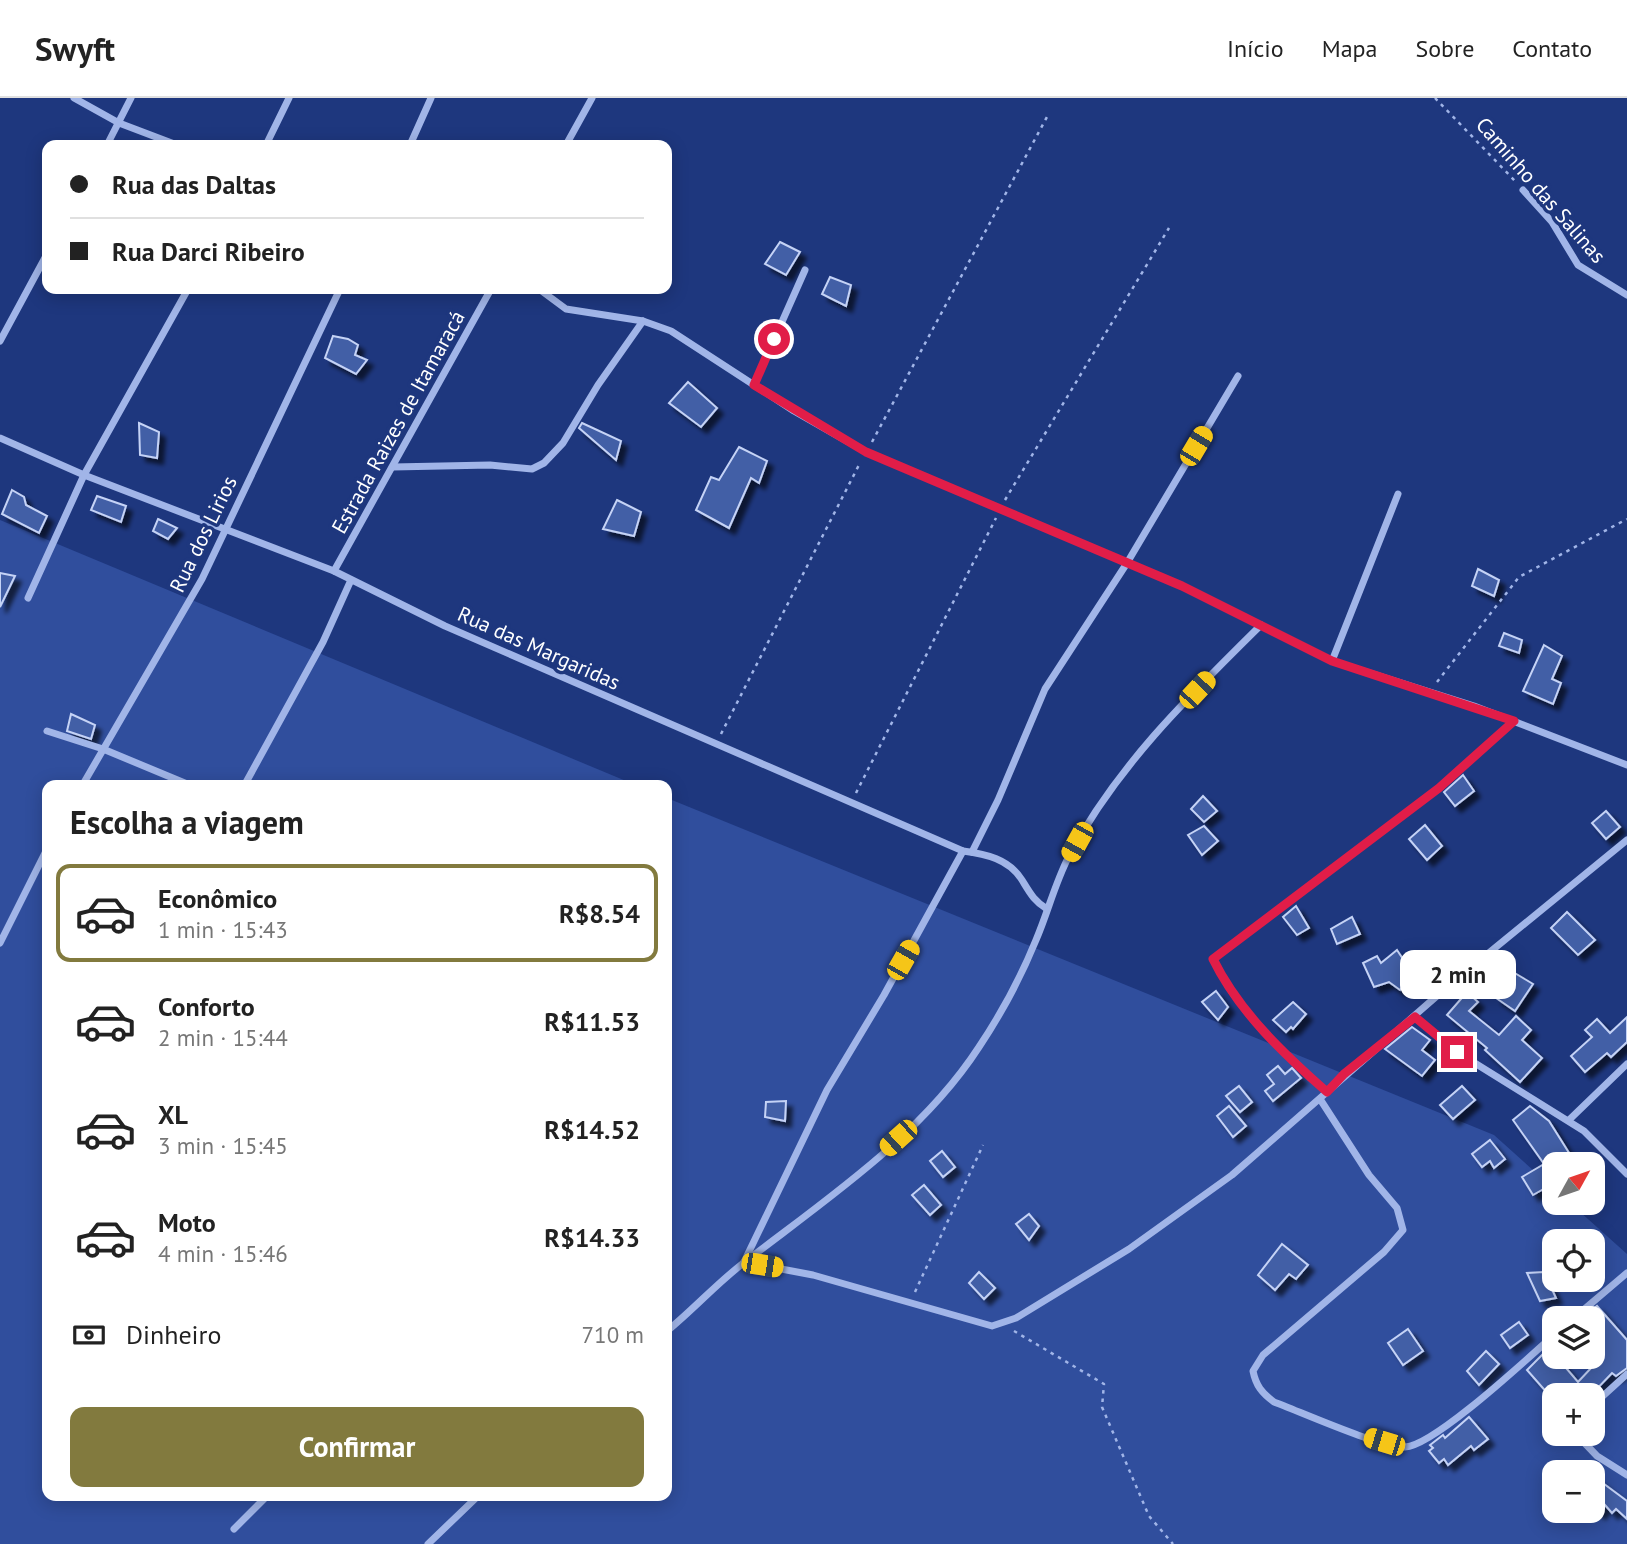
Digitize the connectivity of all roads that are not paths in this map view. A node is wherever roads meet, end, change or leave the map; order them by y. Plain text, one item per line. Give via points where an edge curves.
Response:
1 (74, 98) edge
2 (131, 98) edge
3 (289, 98) edge
4 (431, 98) edge
5 (592, 98) edge
6 (119, 123) junction
7 (110, 140) edge
8 (164, 140) edge
9 (268, 140) edge
10 (412, 140) edge
11 (569, 140) edge
12 (1523, 190) road end
13 (42, 263) edge
14 (805, 270) dead end
15 (185, 294) edge
16 (338, 294) edge
17 (488, 294) edge
18 (546, 294) edge
19 (1627, 295) edge
20 (643, 321) junction
21 (0, 341) edge
22 (1238, 376) dead end
23 (754, 385) junction
24 (0, 438) edge
25 (393, 467) junction
26 (84, 475) junction
27 (1398, 494) dead end
28 (225, 529) junction
29 (1127, 563) junction
30 (334, 571) junction
31 (351, 580) junction
32 (28, 598) dead end
33 (1261, 625) junction
34 (1332, 661) junction
35 (1514, 721) junction
36 (47, 731) dead end
37 (103, 749) junction
38 (1627, 765) edge
39 (85, 780) edge
40 (178, 780) edge
41 (247, 780) edge
42 (1627, 840) edge
43 (963, 851) junction
44 (972, 852) junction
45 (42, 859) edge
46 (1047, 909) junction
47 (0, 943) edge
48 (1415, 1017) junction
49 (1627, 1064) edge
50 (1327, 1092) junction
51 (1320, 1099) junction
52 (1569, 1120) junction
53 (1627, 1174) edge
54 (744, 1262) junction
55 (1627, 1273) edge
56 (1588, 1306) edge
57 (672, 1327) edge
58 (1542, 1345) edge
59 (1627, 1374) edge
60 (1605, 1394) edge
61 (1587, 1446) edge
62 (1627, 1475) edge
63 (262, 1501) edge
64 (473, 1501) edge
65 (234, 1529) dead end
66 (428, 1544) edge

1 - 6 street
2 - 6 street
3 - 9 street
4 - 10 street
5 - 11 street
6 - 7 street
6 - 8 street
12 - 19 street, Caminho das Salinas via 1552,222 1578,265
13 - 21 street
14 - 23 street
15 - 26 street
16 - 28 street, Rua dos Lirios
17 - 25 street, Estrada Raizes de Itamaracá
18 - 20 street via 566,309
20 - 23 street via 671,331
20 - 25 street via 563,443 544,463 532,469
22 - 29 street
23 - 29 street via 866,452
24 - 26 street, Rua das Margaridas
25 - 30 street, Estrada Raizes de Itamaracá
26 - 28 street, Rua das Margaridas
26 - 32 street
27 - 34 street
28 - 30 street, Rua das Margaridas
28 - 37 street, Rua dos Lirios via 180,621
29 - 33 street
29 - 44 street via 1037,704
30 - 31 street, Rua das Margaridas
31 - 41 street
31 - 43 street, Rua das Margaridas
33 - 34 street
33 - 46 street via 1126,766 1080,837
34 - 35 street
35 - 38 street
35 - 50 street via 1439,788 1213,959 1283,1053
36 - 37 street
37 - 39 street, Rua dos Lirios
37 - 40 street
42 - 48 street
43 - 44 street, Rua das Margaridas
43 - 54 street via 827,1090
44 - 46 street, Rua das Margaridas via 1003,861 1033,899
45 - 47 street
46 - 54 street via 1029,957 979,1048 942,1093 814,1212
48 - 50 street
48 - 52 street via 1457,1052
49 - 52 street
50 - 51 street
51 - 54 street via 1232,1175 1129,1249 1002,1325
51 - 58 street via 1369,1175 1397,1208 1403,1230 1384,1252 1263,1355 1253,1371 1263,1394 1365,1436 1402,1448 1417,1446
52 - 53 street
54 - 57 street
55 - 56 street
59 - 60 street
61 - 62 street
63 - 65 street
64 - 66 street

